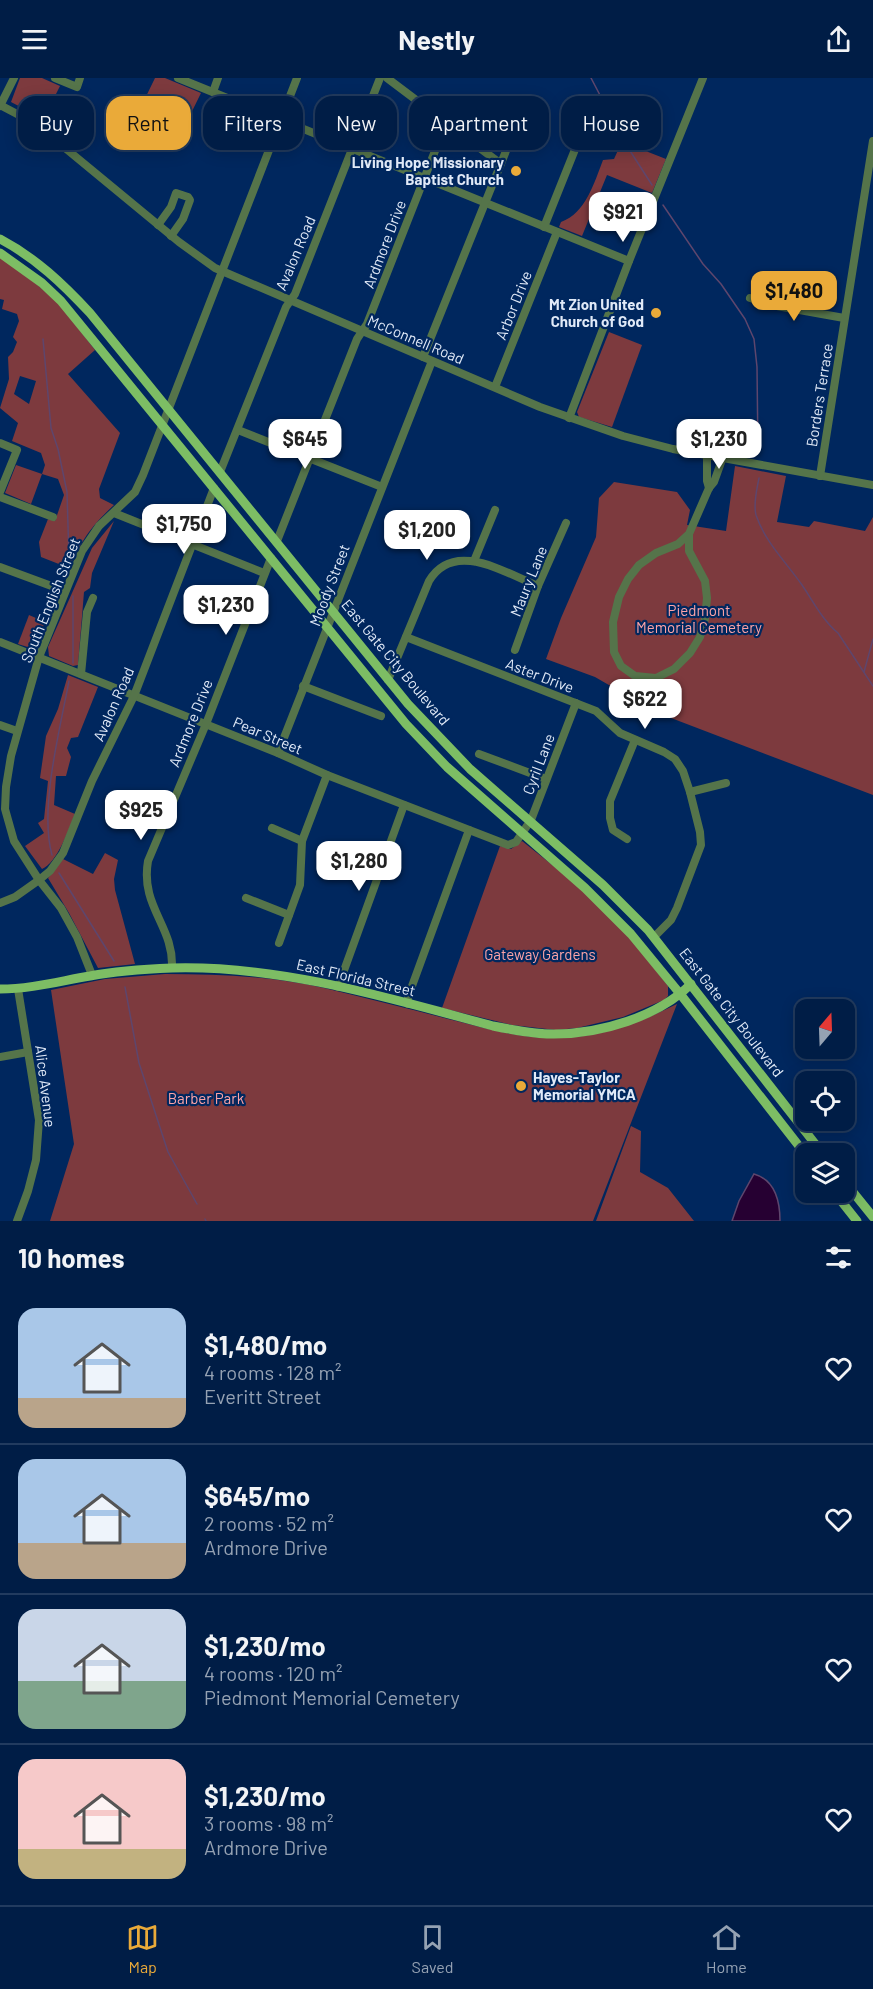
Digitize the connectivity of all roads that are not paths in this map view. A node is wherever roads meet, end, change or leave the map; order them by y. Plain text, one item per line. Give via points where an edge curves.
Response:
1 (14, 78) edge
2 (55, 78) edge
3 (80, 78) edge
4 (178, 78) edge
5 (218, 78) edge
6 (297, 78) edge
7 (380, 78) edge
8 (387, 78) edge
9 (703, 78) edge
10 (213, 92) junction
11 (222, 96) edge
12 (289, 96) edge
13 (373, 96) edge
14 (411, 96) edge
15 (0, 106) edge
16 (873, 141) edge
17 (268, 150) edge
18 (352, 150) edge
19 (354, 150) edge
20 (435, 150) edge
21 (482, 150) edge
22 (507, 150) edge
23 (575, 150) edge
24 (501, 164) junction
25 (424, 178) junction
26 (485, 202) junction
27 (158, 225) junction
28 (544, 227) junction
29 (557, 232) junction
30 (171, 236) junction
31 (0, 239) edge
32 (0, 253) edge
33 (629, 261) junction
34 (224, 271) junction
35 (750, 298) dead end
36 (290, 300) junction
37 (844, 318) junction
38 (363, 331) junction
39 (423, 357) junction
40 (432, 361) junction
41 (128, 382) junction
42 (495, 387) junction
43 (169, 409) junction
44 (569, 418) junction
45 (163, 424) junction
46 (238, 430) junction
47 (0, 443) edge
48 (202, 450) junction
49 (707, 455) junction
50 (309, 458) junction
51 (723, 458) junction
52 (220, 472) junction
53 (820, 476) junction
54 (873, 485) edge
55 (382, 487) junction
56 (214, 488) junction
57 (709, 488) junction
58 (0, 492) edge
59 (0, 497) edge
60 (495, 510) dead end
61 (114, 513) junction
62 (53, 517) dead end
63 (566, 523) dead end
64 (689, 534) junction
65 (277, 541) junction
66 (192, 544) junction
67 (271, 558) junction
68 (474, 561) junction
69 (0, 567) edge
70 (264, 573) junction
71 (538, 586) junction
72 (296, 589) junction
73 (65, 591) junction
74 (93, 598) dead end
75 (334, 610) junction
76 (328, 628) junction
77 (406, 637) junction
78 (0, 642) edge
79 (364, 649) junction
80 (515, 650) dead end
81 (39, 657) junction
82 (81, 674) junction
83 (388, 680) junction
84 (303, 686) junction
85 (134, 696) junction
86 (576, 703) junction
87 (381, 716) dead end
88 (206, 724) junction
89 (0, 725) edge
90 (17, 731) junction
91 (634, 740) junction
92 (278, 753) junction
93 (479, 754) dead end
94 (327, 775) junction
95 (546, 779) junction
96 (726, 783) dead end
97 (690, 792) junction
98 (404, 806) junction
99 (531, 820) junction
100 (272, 828) dead end
101 (468, 830) junction
102 (523, 834) junction
103 (627, 839) dead end
104 (302, 841) junction
105 (572, 877) junction
106 (39, 880) junction
107 (246, 898) dead end
108 (0, 903) edge
109 (289, 915) junction
110 (651, 934) junction
111 (279, 943) dead end
112 (172, 968) junction
113 (92, 975) junction
114 (692, 984) junction
115 (338, 987) junction
116 (0, 989) edge
117 (18, 989) junction
118 (681, 995) junction
119 (408, 1004) junction
120 (28, 1052) junction
121 (0, 1057) edge
122 (797, 1143) edge
123 (815, 1143) edge
124 (855, 1195) edge
125 (843, 1203) edge
126 (873, 1217) edge
127 (17, 1221) edge
128 (857, 1221) edge

1 - 15 street
2 - 3 street via 77,87
4 - 10 street
5 - 10 street
6 - 12 street, South English Street
7 - 13 street, Avalon Road
8 - 14 street
9 - 33 street
10 - 11 street
15 - 27 street, McConnell Road via 36,124
16 - 37 street, Borders Terrace
17 - 34 street, South English Street
18 - 36 street, Avalon Road
19 - 25 street
20 - 25 street, Ardmore Drive
21 - 24 street
22 - 24 street
23 - 28 street
24 - 26 street
25 - 26 street
25 - 38 street, Ardmore Drive
26 - 28 street
26 - 39 street
27 - 30 street, McConnell Road
27 - 30 street via 176,193 188,197 183,219
28 - 29 street
29 - 33 street
29 - 42 street, Arbor Drive
30 - 34 street, McConnell Road
31 - 43 main road, East Gate City Boulevard via 68,288
32 - 41 main road, East Gate City Boulevard via 61,301
33 - 44 street
34 - 36 street, McConnell Road
34 - 43 street, South English Street
35 - 37 street
36 - 38 street, McConnell Road
36 - 46 street, Avalon Road
37 - 53 street, Borders Terrace
38 - 39 street, McConnell Road
38 - 50 street, Ardmore Drive
39 - 40 street, McConnell Road
40 - 42 street, McConnell Road
40 - 55 street, Moody Street
41 - 43 main road via 156,410
41 - 45 main road, East Gate City Boulevard
42 - 44 street, McConnell Road
43 - 45 street, South English Street
43 - 48 main road, East Gate City Boulevard
44 - 49 street, McConnell Road via 634,440
45 - 48 main road via 179,427
45 - 56 main road, East Gate City Boulevard
45 - 61 street, South English Street via 135,492
46 - 50 street
46 - 52 street, Avalon Road
47 - 58 street via 17,450
48 - 52 main road, East Gate City Boulevard
49 - 51 street, McConnell Road
49 - 57 street
50 - 55 street
50 - 65 street, Ardmore Drive
51 - 53 street, McConnell Road
51 - 57 street
52 - 65 main road, East Gate City Boulevard
53 - 54 street, McConnell Road
55 - 75 street, Moody Street
56 - 66 street, Avalon Road
56 - 67 main road, East Gate City Boulevard
57 - 64 street
59 - 62 street
60 - 68 street
61 - 66 street
61 - 73 street, South English Street via 90,537
63 - 71 street, Maury Lane
64 - 64 street via 639,565 619,597 613,622 614,652 621,666 635,676 656,678 674,669 700,637 705,619 705,581 689,550
65 - 75 main road, East Gate City Boulevard
66 - 70 street
66 - 85 street, Avalon Road
67 - 70 street, Ardmore Drive
67 - 72 main road, East Gate City Boulevard
68 - 71 street
68 - 77 street via 454,560 434,573
69 - 73 street
70 - 88 street, Ardmore Drive
71 - 80 street, Maury Lane
72 - 75 main road via 322,613 330,615
72 - 76 main road, East Gate City Boulevard
73 - 81 street, South English Street
74 - 82 street via 87,612
75 - 76 street, Moody Street
75 - 79 main road, East Gate City Boulevard
76 - 79 main road via 339,627
76 - 84 street, Moody Street
76 - 102 main road, East Gate City Boulevard via 406,724 447,767
77 - 83 street
77 - 86 street, Aster Drive
78 - 81 street, Pear Street
79 - 83 main road, East Gate City Boulevard
81 - 82 street, Pear Street
81 - 90 street, South English Street
82 - 85 street, Pear Street
83 - 99 main road, East Gate City Boulevard via 470,769
84 - 87 street
84 - 92 street, Moody Street
85 - 88 street, Pear Street
85 - 106 street, Avalon Road via 92,781 63,853
86 - 91 street, Aster Drive via 596,711
86 - 95 street, Cyril Lane
88 - 92 street, Pear Street
88 - 112 street, Ardmore Drive via 151,849 146,872 148,895 170,943
89 - 90 street
90 - 106 street, South English Street via 5,809 14,840
91 - 97 street, Aster Drive via 675,759
91 - 103 street via 610,801 613,830
92 - 94 street, Pear Street
93 - 95 street
94 - 98 street, Pear Street
94 - 104 street
95 - 99 street, Cyril Lane
96 - 97 street
97 - 110 street, Aster Drive via 700,845 671,920
98 - 101 street, Pear Street
98 - 115 street
99 - 102 street, Cyril Lane
99 - 110 main road, East Gate City Boulevard
100 - 104 street
101 - 102 street, Pear Street via 508,845
101 - 119 street
102 - 105 main road, East Gate City Boulevard
104 - 109 street via 300,885
105 - 110 main road via 585,876
105 - 118 main road, East Gate City Boulevard via 631,934
106 - 108 street, Avalon Road
106 - 113 street, South English Street via 61,908
107 - 109 street
109 - 111 street
110 - 114 main road, East Gate City Boulevard
112 - 113 main road, East Florida Street
112 - 115 main road, East Florida Street via 267,973
113 - 117 main road, East Florida Street
114 - 118 main road, East Florida Street
114 - 123 main road, East Gate City Boulevard
115 - 119 main road, East Florida Street
116 - 117 main road, East Florida Street
117 - 120 street, Alice Avenue
118 - 119 main road, East Florida Street via 607,1027 554,1034 507,1029
118 - 122 main road, East Gate City Boulevard
120 - 121 street
120 - 127 street, Alice Avenue via 39,1120 38,1138 36,1160
124 - 126 main road
125 - 128 main road

